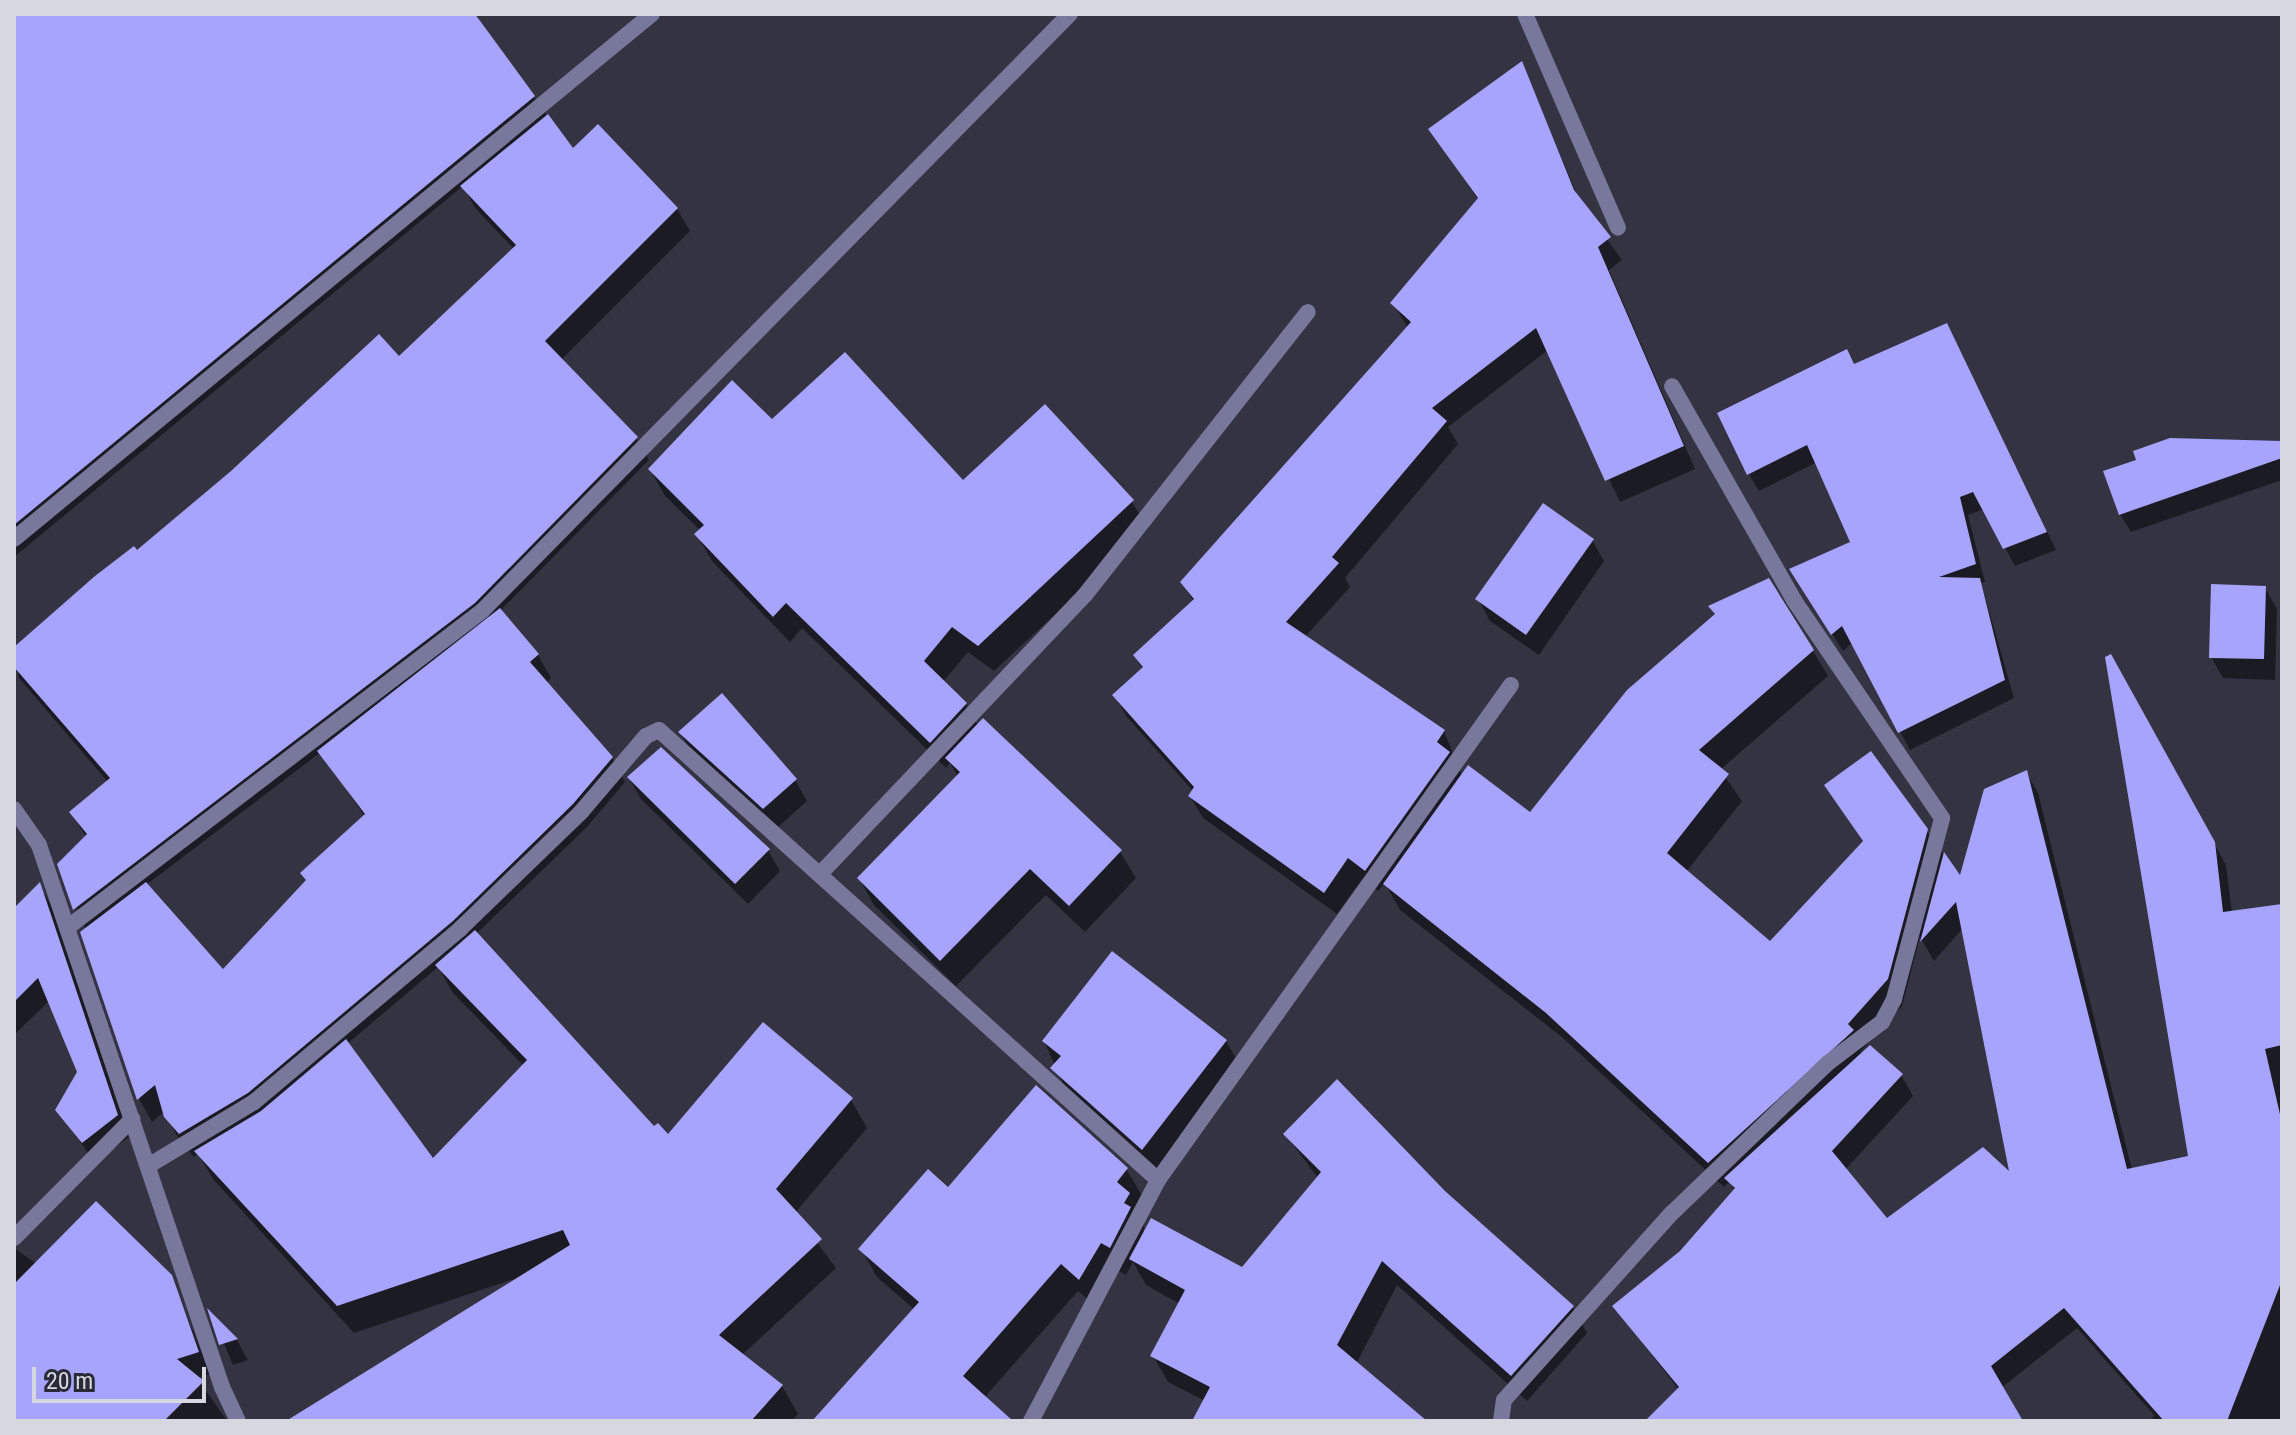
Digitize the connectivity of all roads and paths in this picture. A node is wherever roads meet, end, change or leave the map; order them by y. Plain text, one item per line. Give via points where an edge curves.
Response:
1 (652, 14) edge
2 (1070, 14) edge
3 (1525, 14) edge
4 (1618, 228) dead end
5 (1308, 312) dead end
6 (1672, 386) dead end
7 (14, 539) edge
8 (1511, 685) dead end
9 (14, 809) edge
10 (821, 873) junction
11 (67, 928) junction
12 (132, 1119) junction
13 (148, 1166) junction
14 (1158, 1180) junction
15 (14, 1238) edge
16 (238, 1421) edge
17 (1031, 1421) edge
18 (1501, 1421) edge

1 - 7 street
2 - 11 street via 482,611
3 - 4 street
5 - 10 street via 1085,595
6 - 18 street via 1794,600 1942,818 1894,999 1882,1022 1828,1063 1672,1213 1504,1400
8 - 14 street
9 - 11 street via 39,845
10 - 13 street via 659,730 646,736 581,812 460,929 254,1102
10 - 14 street
11 - 12 street
12 - 13 street
12 - 15 street
13 - 16 street
14 - 17 street

